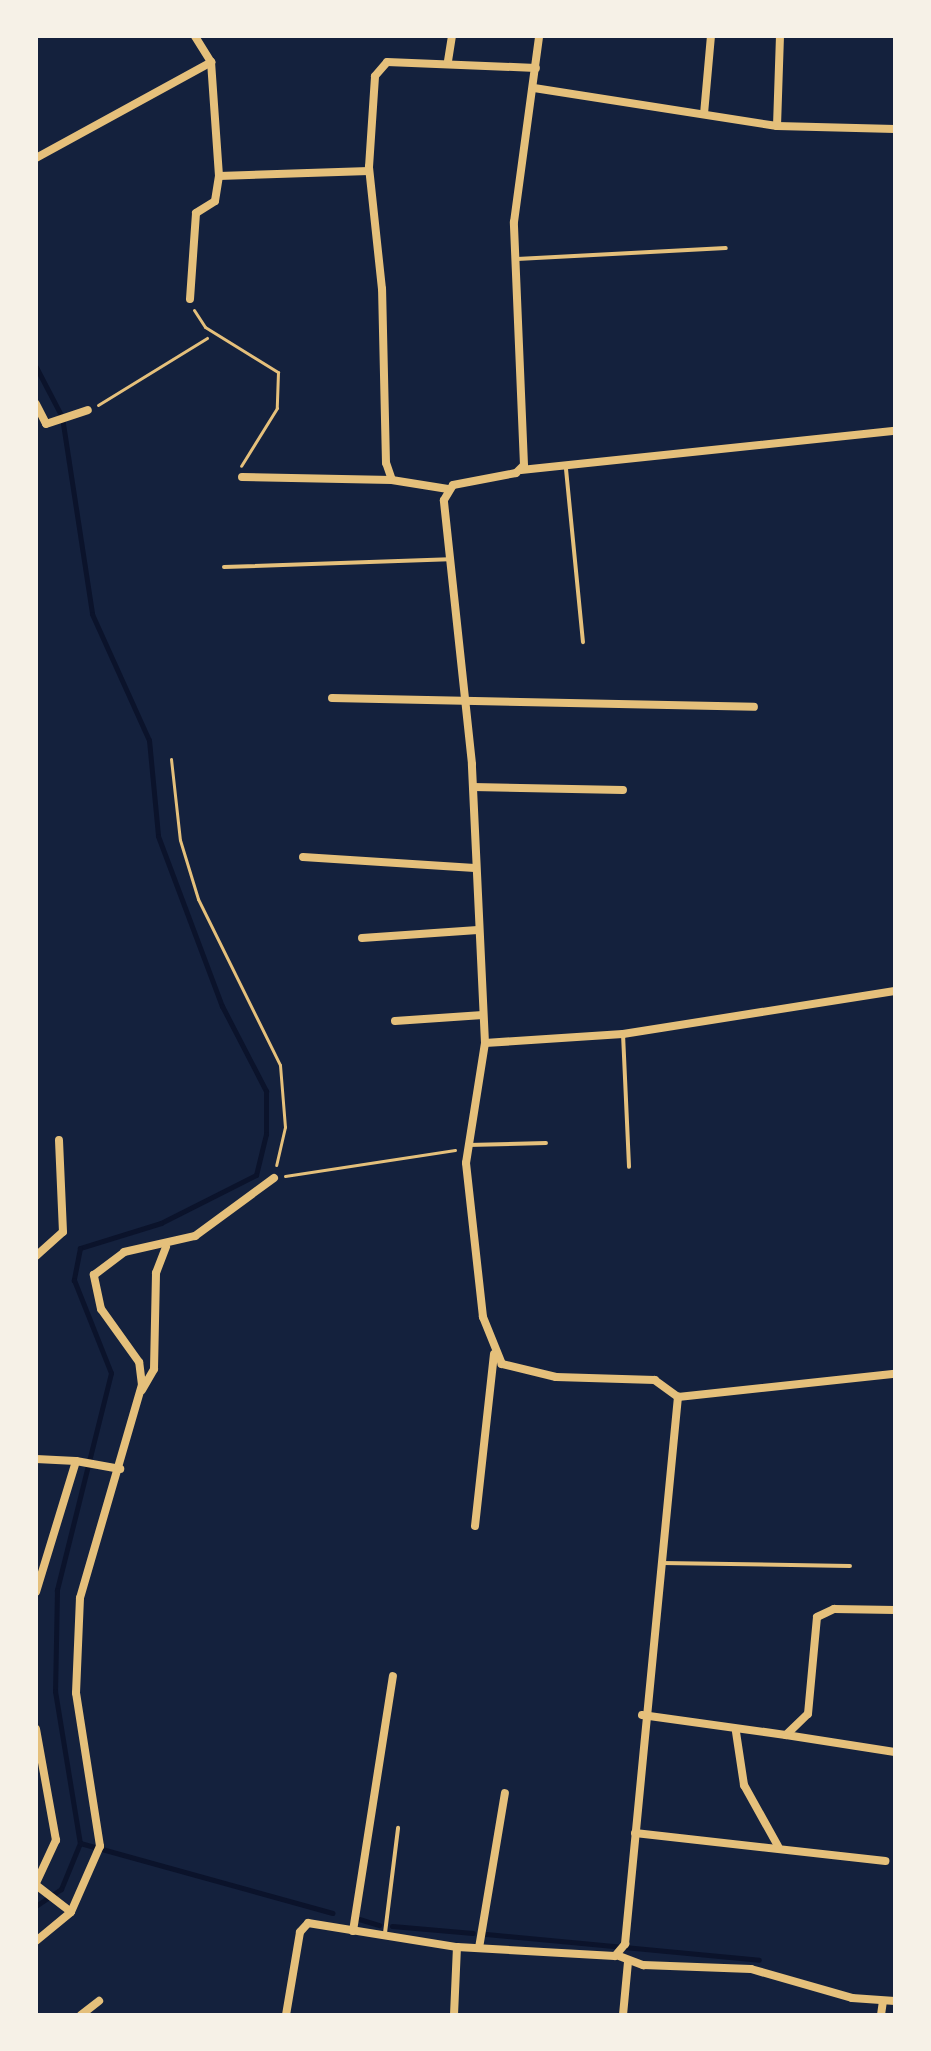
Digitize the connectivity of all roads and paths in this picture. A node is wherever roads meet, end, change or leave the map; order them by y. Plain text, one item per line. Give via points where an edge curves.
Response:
1 (195, 36) edge
2 (452, 36) edge
3 (539, 36) edge
4 (711, 36) edge
5 (780, 36) edge
6 (448, 61) junction
7 (211, 62) junction
8 (536, 68) junction
9 (534, 88) junction
10 (704, 114) junction
11 (777, 126) junction
12 (895, 129) edge
13 (36, 158) edge
14 (369, 171) junction
15 (219, 176) junction
16 (726, 248) dead end
17 (514, 259) junction
18 (190, 299) joint
19 (207, 338) dead end
20 (36, 404) edge
21 (84, 412) joint
22 (895, 431) edge
23 (566, 469) junction
24 (521, 470) junction
25 (242, 477) joint
26 (392, 480) junction
27 (448, 489) junction
28 (449, 559) junction
29 (224, 567) dead end
30 (583, 642) dead end
31 (332, 698) dead end
32 (465, 700) junction
33 (754, 707) dead end
34 (171, 759) dead end
35 (473, 787) junction
36 (623, 790) dead end
37 (303, 857) dead end
38 (475, 868) junction
39 (478, 930) junction
40 (362, 938) dead end
41 (895, 991) edge
42 (483, 1015) junction
43 (395, 1021) dead end
44 (623, 1034) junction
45 (485, 1043) junction
46 (59, 1140) dead end
47 (546, 1143) dead end
48 (467, 1147) junction
49 (629, 1167) dead end
50 (274, 1178) junction
51 (166, 1247) junction
52 (36, 1256) edge
53 (494, 1354) junction
54 (895, 1374) edge
55 (137, 1397) junction
56 (678, 1397) junction
57 (36, 1459) edge
58 (79, 1460) junction
59 (116, 1468) junction
60 (475, 1526) dead end
61 (662, 1563) junction
62 (850, 1566) dead end
63 (36, 1592) edge
64 (895, 1610) edge
65 (393, 1676) dead end
66 (642, 1715) junction
67 (36, 1729) edge
68 (736, 1732) junction
69 (786, 1735) junction
70 (895, 1752) edge
71 (505, 1793) dead end
72 (398, 1828) dead end
73 (635, 1833) junction
74 (778, 1846) junction
75 (885, 1861) dead end
76 (38, 1885) edge
77 (69, 1910) junction
78 (353, 1931) junction
79 (385, 1936) junction
80 (36, 1941) edge
81 (457, 1947) junction
82 (479, 1948) junction
83 (623, 1951) junction
84 (628, 1962) junction
85 (99, 2001) dead end
86 (883, 2001) junction
87 (895, 2001) edge
88 (81, 2015) edge
89 (286, 2015) edge
90 (454, 2015) edge
91 (623, 2015) edge
92 (881, 2015) edge

1 - 7 street
2 - 6 street
3 - 8 street
4 - 10 street
5 - 11 street
6 - 8 street
6 - 14 street via 380,66
7 - 13 street
7 - 15 street
8 - 9 street
9 - 10 street
9 - 17 street
10 - 11 street
11 - 12 street
14 - 15 street
14 - 26 street
15 - 18 street via 215,201 196,213
16 - 17 lane
17 - 24 street
18 - 25 path via 205,327 278,372 277,408 242,455
19 - 21 path
20 - 21 street via 51,422
22 - 23 street
23 - 24 street
23 - 30 lane
24 - 27 street
25 - 26 street
26 - 27 street
27 - 28 street
28 - 29 lane
28 - 32 street
31 - 32 street
32 - 33 street
32 - 35 street
34 - 50 path via 180,840 198,899 280,1065 285,1127
35 - 36 street
35 - 38 street
37 - 38 street
38 - 39 street
39 - 40 street
39 - 42 street
41 - 44 street
42 - 43 street
42 - 45 street
44 - 45 street
44 - 49 lane
45 - 48 street
46 - 52 street via 63,1232
47 - 48 lane
48 - 50 path
48 - 53 street
50 - 51 street via 230,1216
51 - 55 street via 156,1273 154,1369
51 - 55 street via 124,1252 94,1275 101,1309 139,1362
53 - 56 street via 536,1375 655,1380
53 - 60 street
54 - 56 street
55 - 59 street
56 - 61 street
57 - 58 street
58 - 59 street
58 - 63 street
59 - 77 street via 82,1576 76,1645 100,1846
61 - 62 lane
61 - 66 street
64 - 69 street via 834,1609 817,1617 808,1714
65 - 78 street
66 - 68 street
66 - 73 street
67 - 76 street via 56,1840
68 - 69 street
68 - 74 street via 744,1785
69 - 70 street
71 - 82 street
72 - 79 lane
73 - 74 street
73 - 83 street
74 - 75 street
76 - 77 street
77 - 80 street
78 - 79 street
78 - 89 street via 314,1923 301,1929
79 - 81 street
81 - 82 street
81 - 90 street
82 - 83 street
83 - 84 street
84 - 86 street via 751,1969
84 - 91 street
85 - 88 street
86 - 87 street
86 - 92 street

